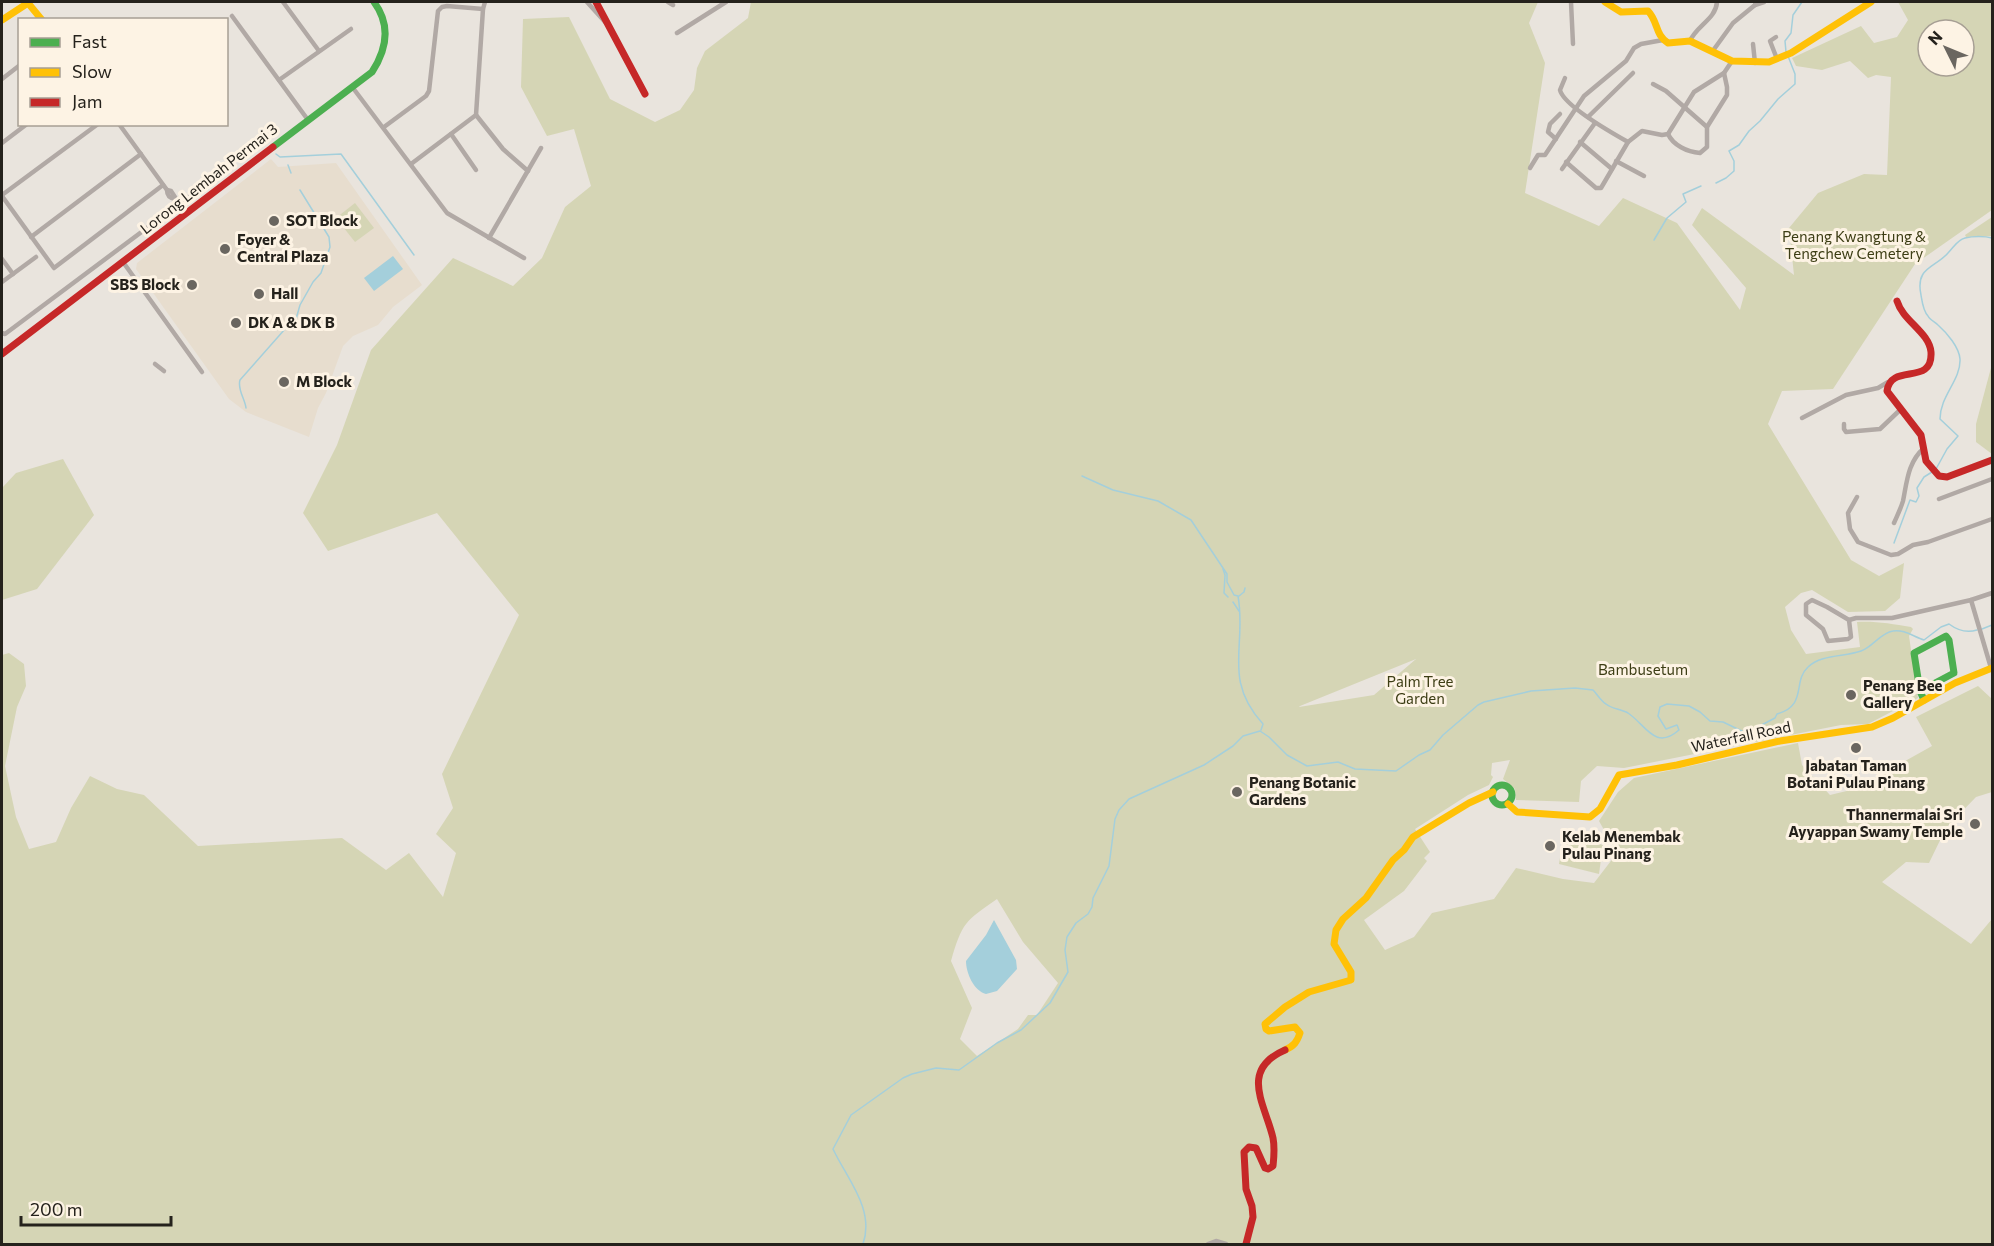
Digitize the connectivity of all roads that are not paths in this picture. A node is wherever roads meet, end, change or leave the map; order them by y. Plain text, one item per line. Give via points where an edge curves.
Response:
1 (374, 2) edge
2 (485, 2) edge
3 (587, 2) edge
4 (596, 2) edge
5 (1571, 2) edge
6 (1605, 2) edge
7 (1717, 2) edge
8 (1764, 2) edge
9 (1871, 2) edge
10 (283, 3) edge
11 (721, 3) edge
12 (1755, 3) edge
13 (483, 9) junction
14 (232, 16) dead end
15 (40, 18) edge
16 (2, 21) edge
17 (610, 27) junction
18 (351, 29) dead end
19 (677, 33) dead end
20 (1776, 37) dead end
21 (1663, 40) junction
22 (1690, 41) junction
23 (1573, 44) dead end
24 (1753, 44) dead end
25 (319, 51) junction
26 (1712, 52) junction
27 (1780, 58) junction
28 (1732, 61) junction
29 (1755, 63) junction
30 (18, 67) edge
31 (1633, 73) dead end
32 (1724, 73) junction
33 (1565, 78) dead end
34 (2, 79) edge
35 (279, 80) junction
36 (1653, 84) dead end
37 (353, 88) junction
38 (645, 94) dead end
39 (1684, 106) junction
40 (1577, 108) junction
41 (1560, 114) dead end
42 (476, 115) junction
43 (1588, 117) junction
44 (308, 120) junction
45 (1595, 123) junction
46 (24, 126) edge
47 (95, 126) edge
48 (120, 126) edge
49 (384, 127) junction
50 (1707, 127) junction
51 (451, 134) junction
52 (1668, 134) junction
53 (1556, 139) junction
54 (1580, 142) junction
55 (1628, 142) junction
56 (2, 143) edge
57 (541, 148) dead end
58 (141, 154) junction
59 (1616, 161) junction
60 (1566, 162) junction
61 (411, 164) junction
62 (1530, 168) dead end
63 (1562, 169) dead end
64 (1612, 169) junction
65 (476, 170) dead end
66 (528, 171) junction
67 (1644, 176) dead end
68 (165, 187) junction
69 (2, 195) edge
70 (191, 195) dead end
71 (177, 202) junction
72 (186, 214) junction
73 (31, 237) junction
74 (489, 238) junction
75 (36, 257) dead end
76 (524, 258) dead end
77 (2, 259) edge
78 (123, 262) junction
79 (13, 274) junction
80 (2, 282) edge
81 (1897, 301) dead end
82 (2, 334) edge
83 (2, 354) edge
84 (155, 364) dead end
85 (164, 371) dead end
86 (202, 372) dead end
87 (1888, 382) junction
88 (1878, 388) junction
89 (1887, 391) junction
90 (1901, 409) junction
91 (1802, 418) dead end
92 (1844, 424) dead end
93 (1924, 448) junction
94 (1992, 460) edge
95 (1992, 479) edge
96 (1857, 496) dead end
97 (1940, 499) dead end
98 (1992, 519) edge
99 (1894, 523) dead end
100 (1992, 592) edge
101 (1971, 600) junction
102 (1849, 620) junction
103 (1991, 665) edge
104 (1920, 691) junction
105 (1924, 700) junction
106 (1493, 792) junction
107 (1508, 804) junction
108 (1208, 1245) edge
109 (1226, 1245) edge
110 (1246, 1245) edge

1 - 37 street, Lorong Lembah Permai 3 via 385,23 382,55 372,72
2 - 13 street
3 - 17 street
4 - 17 street
5 - 23 street
6 - 21 street via 1622,12 1651,12
7 - 22 street via 1715,12
8 - 12 street
9 - 27 street
10 - 25 street
11 - 19 street
12 - 26 street via 1733,23
13 - 42 street
13 - 49 street via 442,7 436,15 429,91
14 - 35 street
15 - 16 street via 26,3
17 - 38 street
18 - 25 street
20 - 27 street via 1770,41
21 - 22 street
21 - 40 street via 1634,48 1626,61 1584,96
22 - 26 street
24 - 29 street
25 - 35 street
26 - 28 street
27 - 29 street
28 - 29 street
28 - 32 street
30 - 34 street
31 - 43 street
32 - 39 street via 1694,92
32 - 50 street via 1727,95
33 - 40 street via 1560,93
35 - 44 street
36 - 39 street
37 - 44 street, Lorong Lembah Permai 3
37 - 49 street
39 - 50 street
39 - 52 street
40 - 43 street
40 - 53 street
41 - 53 street via 1548,128
42 - 51 street
42 - 66 street via 503,149
43 - 45 street
44 - 72 street, Lorong Lembah Permai 3
45 - 54 street
45 - 55 street
46 - 56 street
47 - 69 street
48 - 58 street
49 - 61 street
50 - 52 street via 1707,147 1700,153 1672,143
51 - 61 street
51 - 65 street
52 - 55 street via 1642,131
53 - 62 street
54 - 60 street
54 - 64 street
55 - 59 street
57 - 66 street
58 - 68 street
58 - 73 street
59 - 64 street
59 - 67 street
60 - 63 street
60 - 64 street via 1598,189
61 - 74 street via 447,213
66 - 74 street
68 - 71 street
68 - 73 street via 54,268
69 - 73 street
70 - 71 street
71 - 72 street
71 - 82 street
72 - 78 street, Lorong Lembah Permai 3
74 - 76 street
75 - 79 street
77 - 79 street
78 - 83 street, Lorong Lembah Permai 3
78 - 86 street
79 - 80 street
81 - 87 street via 1902,313 1927,342 1931,359 1919,373 1898,375
84 - 85 street
87 - 88 street
87 - 89 street
88 - 89 street
88 - 91 street via 1846,395
89 - 90 street
90 - 92 street via 1880,429 1846,432
90 - 93 street via 1921,435
93 - 94 street via 1926,460 1939,476 1947,477
93 - 99 street via 1912,463
95 - 97 street
96 - 98 street via 1848,513 1850,529 1858,542 1891,555
100 - 101 street
101 - 102 street via 1892,618
101 - 103 street
102 - 102 street via 1815,601 1805,607 1806,615 1823,629 1830,642 1851,637
103 - 105 street, Waterfall Road
104 - 104 street via 1953,674 1950,640 1946,636 1913,654
104 - 105 street
105 - 107 street, Waterfall Road via 1872,727 1780,741 1619,775 1597,813 1590,817 1517,812
106 - 107 street via 1497,804
106 - 107 street via 1497,787 1507,786 1512,795
106 - 110 street via 1413,837 1366,898 1343,918 1334,944 1351,972 1351,980 1307,992 1265,1024 1269,1031 1294,1027 1300,1037 1294,1046 1265,1060 1261,1068 1258,1100 1272,1128 1276,1156 1274,1166 1268,1169 1256,1148 1249,1147 1244,1152 1246,1189 1253,1217
108 - 109 street via 1216,1241

